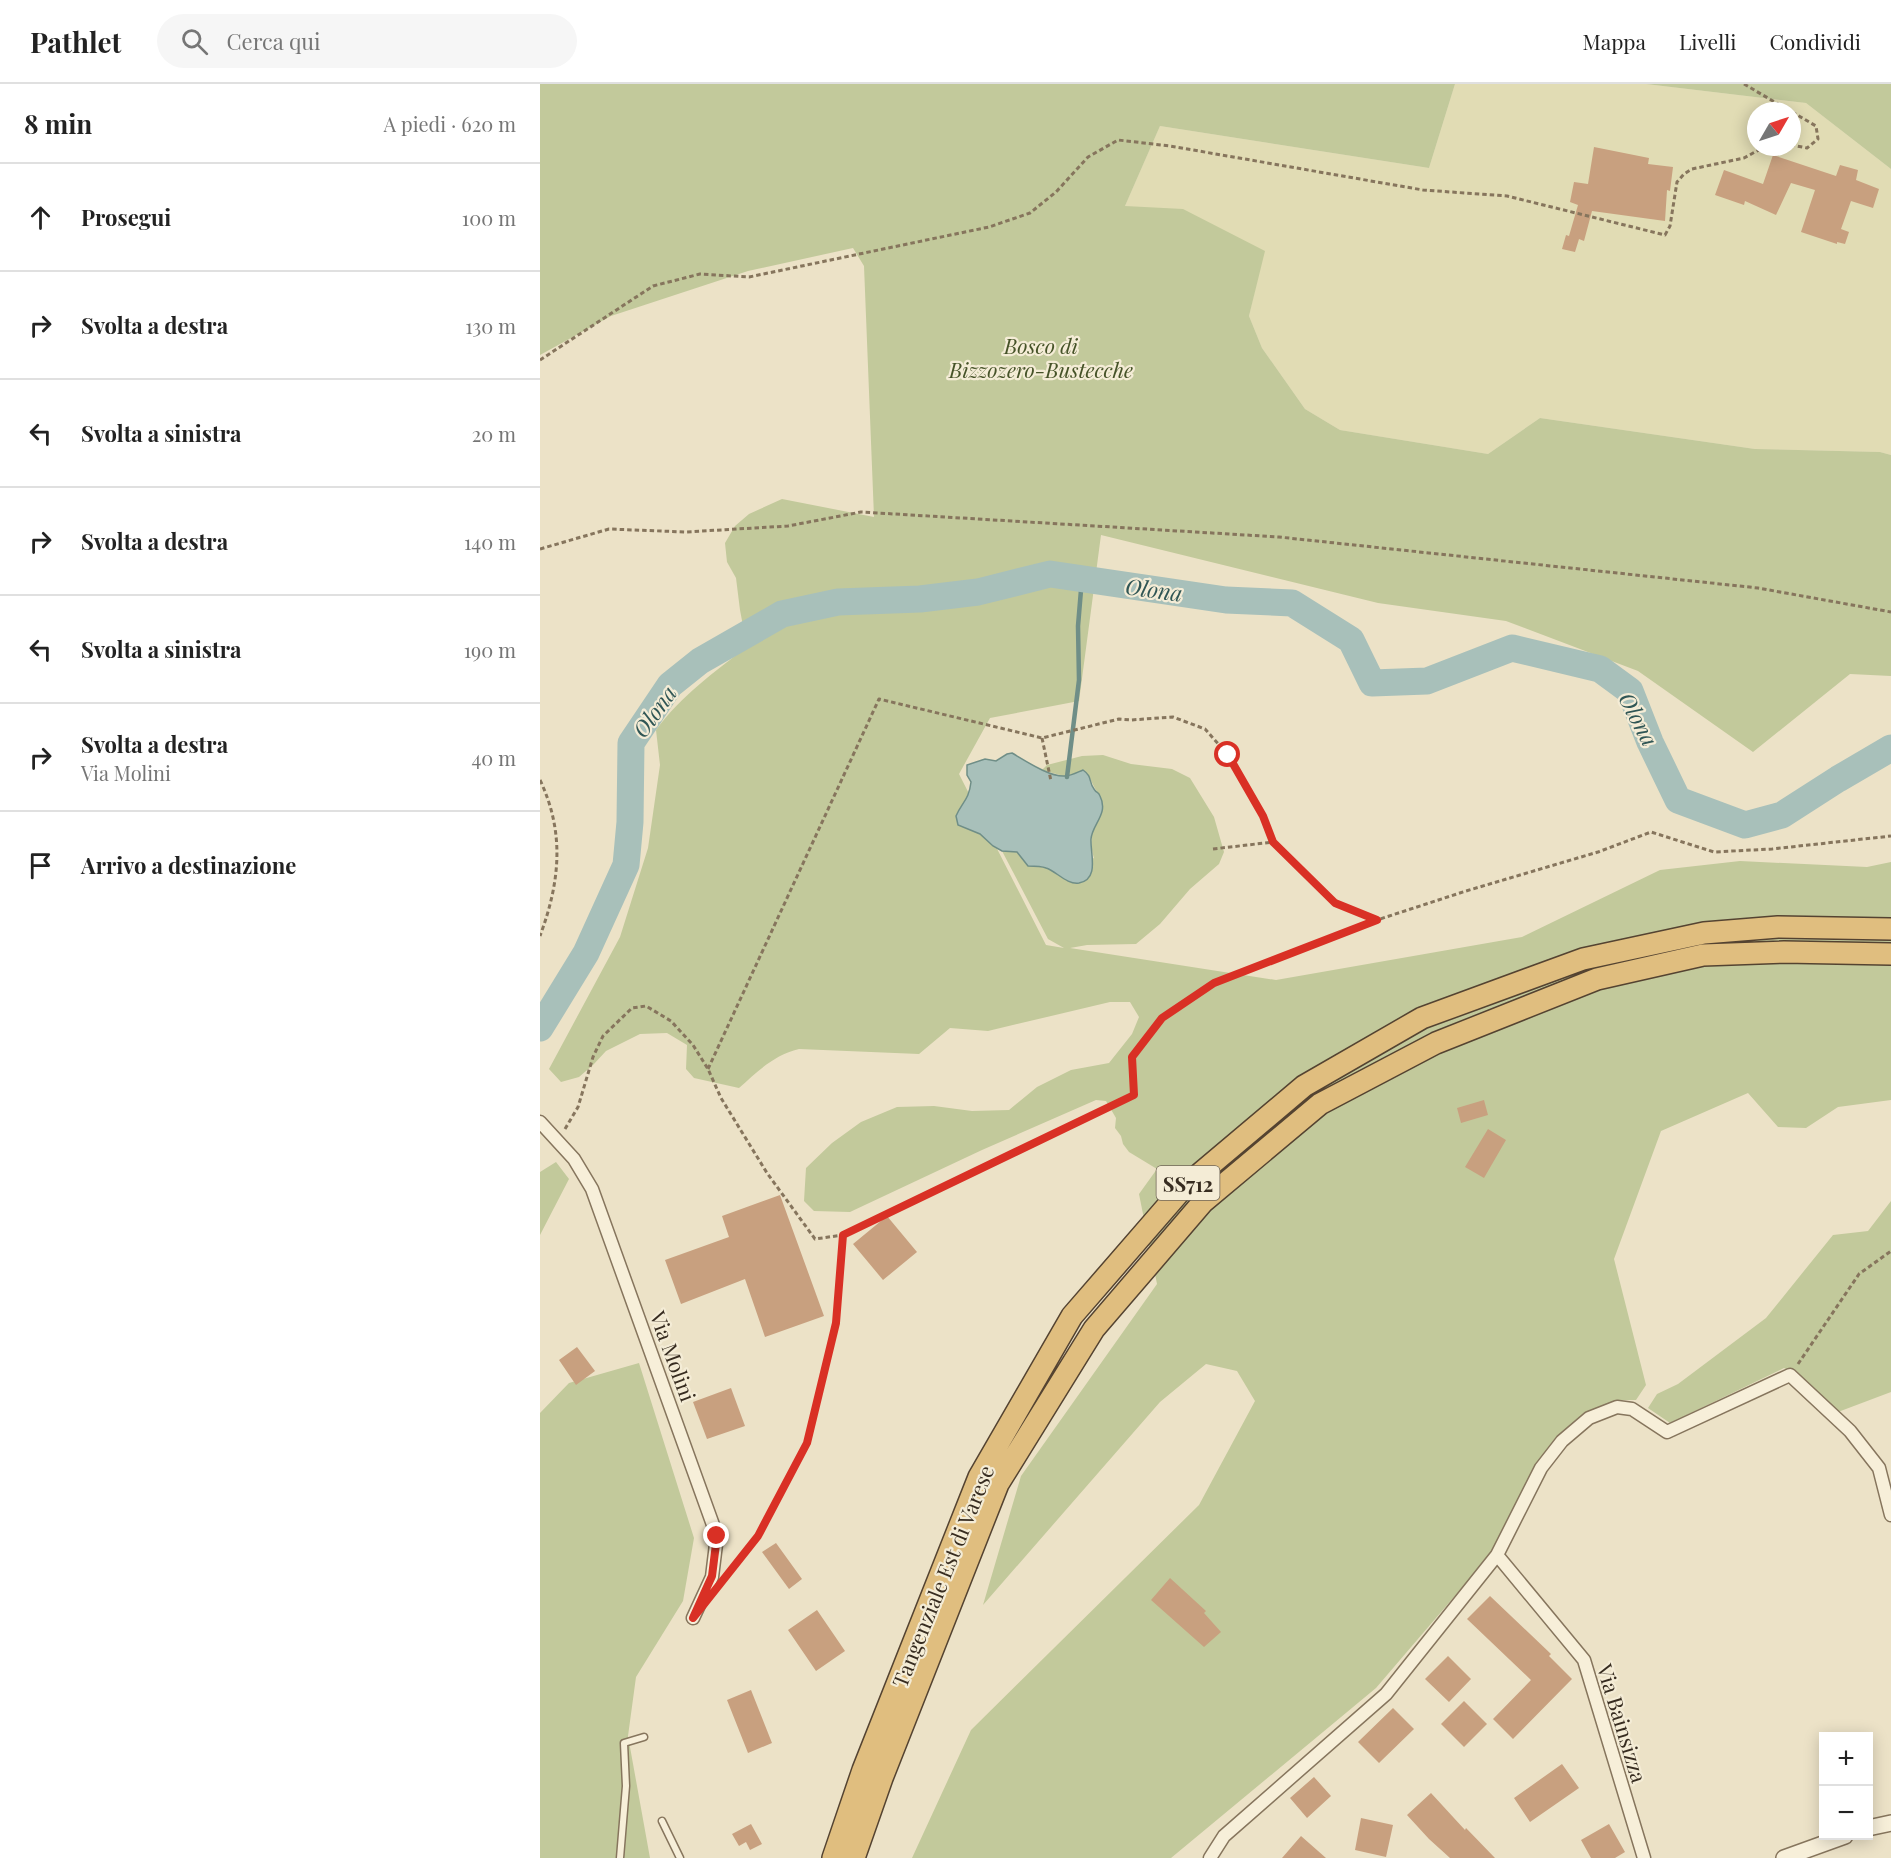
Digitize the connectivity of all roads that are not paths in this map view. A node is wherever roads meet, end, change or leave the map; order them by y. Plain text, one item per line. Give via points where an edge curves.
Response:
1 (1891, 929) edge
2 (1891, 954) edge
3 (540, 1122) edge
4 (1891, 1515) edge
5 (1497, 1555) junction
6 (693, 1618) dead end
7 (644, 1737) dead end
8 (662, 1821) dead end
9 (1891, 1823) edge
10 (1873, 1827) edge
11 (1834, 1840) edge
12 (620, 1858) edge
13 (680, 1858) edge
14 (833, 1858) edge
15 (854, 1858) edge
16 (1210, 1858) edge
17 (1644, 1858) edge
18 (1784, 1858) edge

1 - 14 highway, Tangenziale Est di Varese / SS712 via 1778,927 1704,933 1583,959 1422,1018 1402,1029 1304,1086 1183,1188 1072,1316 979,1477 863,1770
2 - 15 highway, Tangenziale Est di Varese / SS712 via 1703,955 1597,979 1436,1043 1320,1104 1203,1202 1094,1329 998,1485
3 - 6 street, Via Molini via 574,1159 592,1189 717,1536 712,1576
4 - 5 street via 1879,1468 1850,1431 1790,1375 1667,1432 1632,1409 1617,1407 1589,1419 1562,1441 1541,1468
5 - 16 street via 1386,1694 1224,1836
5 - 17 street, Via Bainsizza via 1584,1660
7 - 12 lane via 624,1743 626,1786
8 - 13 lane
9 - 10 street
11 - 18 street

